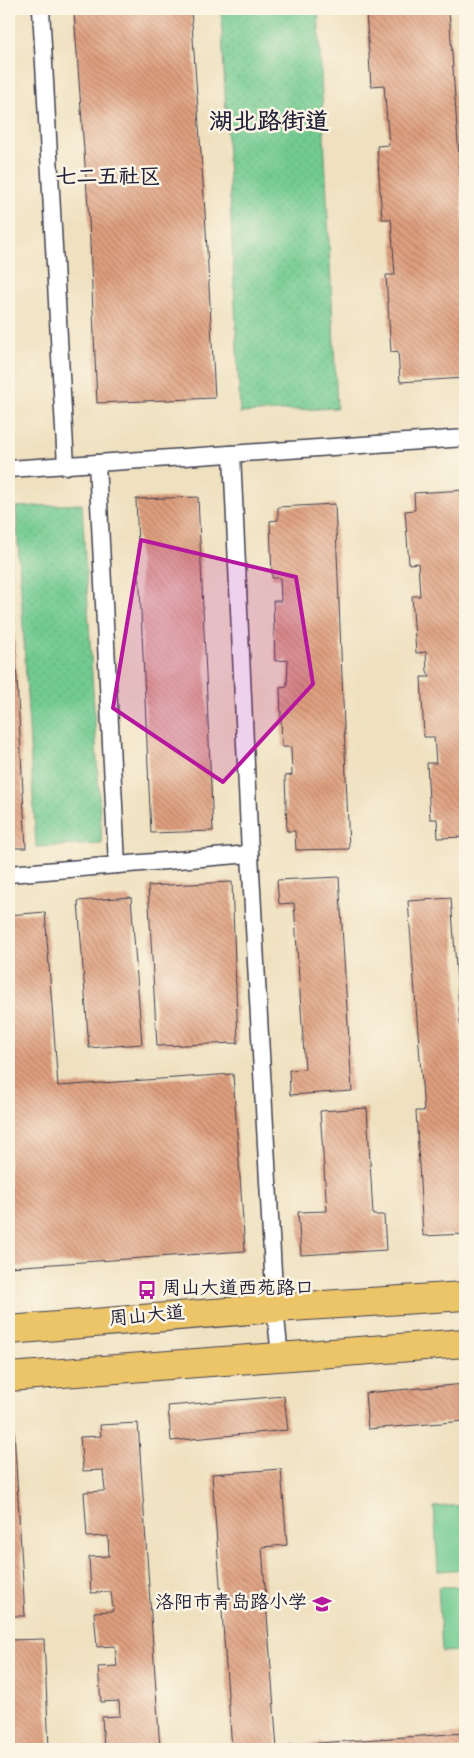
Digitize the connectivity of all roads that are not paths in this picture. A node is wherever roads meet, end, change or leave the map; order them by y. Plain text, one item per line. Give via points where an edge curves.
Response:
1 (41, 9) edge
2 (465, 438) edge
3 (232, 454) junction
4 (97, 464) junction
5 (66, 466) junction
6 (9, 469) edge
7 (250, 854) junction
8 (117, 865) junction
9 (9, 874) edge
10 (465, 1296) edge
11 (275, 1308) junction
12 (9, 1330) edge
13 (465, 1344) edge
14 (280, 1357) junction
15 (9, 1377) edge

1 - 5 lane
2 - 3 lane
3 - 4 lane
3 - 7 lane
4 - 5 lane
4 - 8 lane
5 - 6 lane
7 - 8 lane
7 - 11 lane
8 - 9 lane
10 - 11 main road, 周山大道
11 - 12 main road, 周山大道
11 - 14 lane
13 - 14 main road
14 - 15 main road

